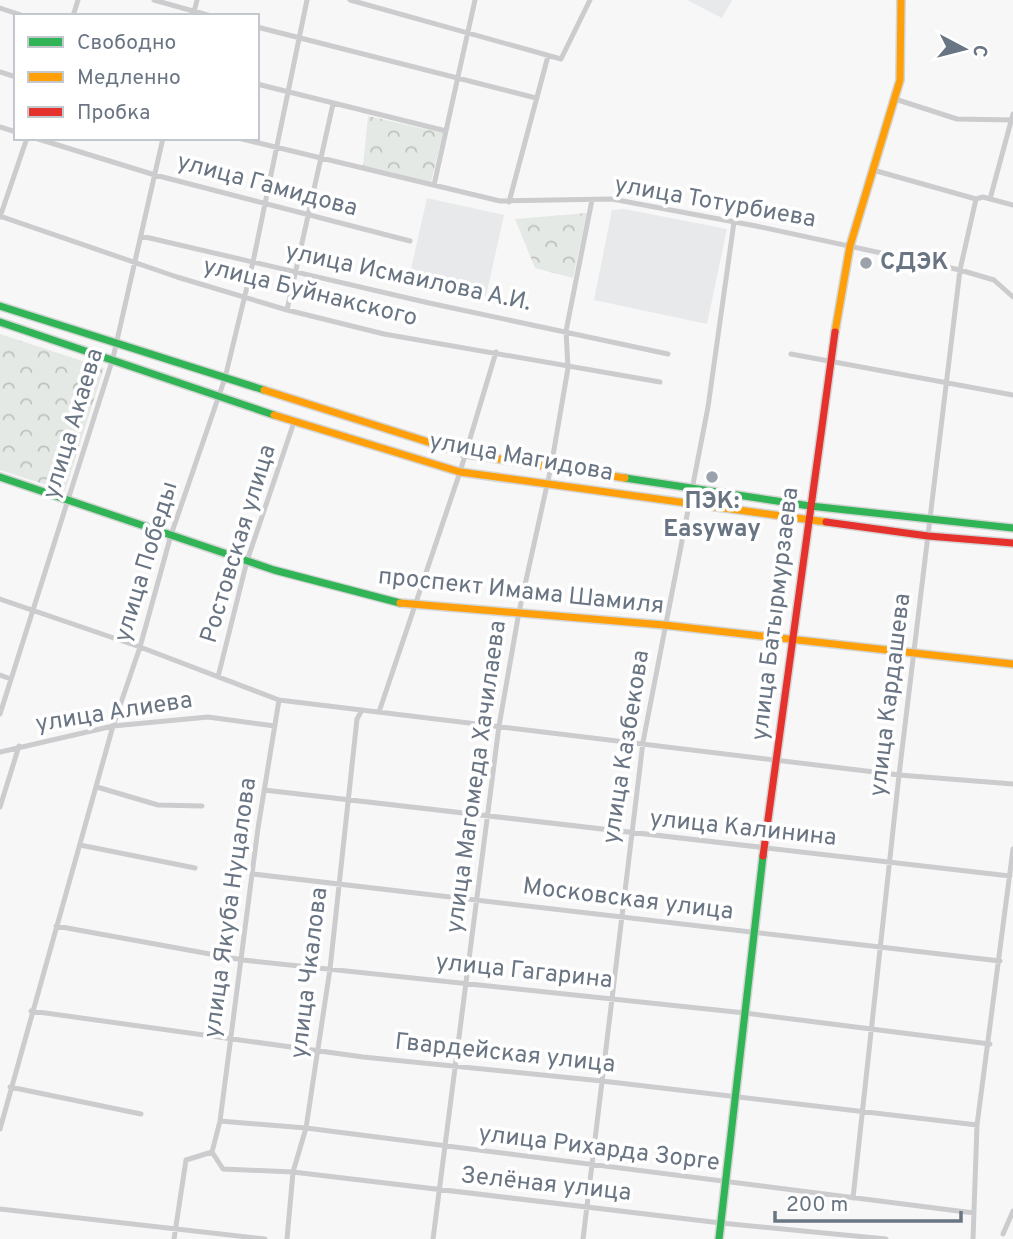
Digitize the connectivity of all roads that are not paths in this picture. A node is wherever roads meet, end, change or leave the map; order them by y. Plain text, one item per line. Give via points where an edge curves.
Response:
1 (154, 0) edge
2 (197, 0) edge
3 (307, 0) edge
4 (350, 0) edge
5 (475, 0) edge
6 (590, 0) edge
7 (901, 0) edge
8 (0, 8) edge
9 (18, 14) edge
10 (193, 14) edge
11 (259, 28) edge
12 (468, 31) junction
13 (300, 38) junction
14 (548, 55) junction
15 (459, 79) junction
16 (259, 85) edge
17 (288, 92) junction
18 (537, 98) junction
19 (895, 99) junction
20 (333, 104) junction
21 (1012, 117) edge
22 (446, 131) junction
23 (26, 140) edge
24 (41, 140) edge
25 (163, 140) edge
26 (246, 140) edge
27 (276, 147) junction
28 (321, 158) junction
29 (873, 170) junction
30 (155, 175) junction
31 (434, 185) junction
32 (976, 199) junction
33 (990, 199) junction
34 (592, 200) junction
35 (509, 202) junction
36 (265, 204) junction
37 (1013, 205) edge
38 (0, 216) edge
39 (308, 216) junction
40 (734, 222) junction
41 (141, 236) junction
42 (410, 241) dead end
43 (850, 246) junction
44 (135, 262) junction
45 (253, 262) junction
46 (960, 270) junction
47 (296, 271) junction
48 (246, 295) junction
49 (1013, 298) edge
50 (0, 306) edge
51 (286, 310) junction
52 (0, 322) edge
53 (566, 331) junction
54 (118, 342) junction
55 (496, 352) junction
56 (668, 354) dead end
57 (791, 354) dead end
58 (113, 358) junction
59 (830, 360) junction
60 (568, 368) junction
61 (225, 378) junction
62 (660, 382) dead end
63 (947, 382) junction
64 (1013, 395) edge
65 (219, 397) junction
66 (294, 422) junction
67 (466, 454) junction
68 (551, 467) junction
69 (460, 472) junction
70 (0, 477) edge
71 (547, 484) junction
72 (693, 488) junction
73 (69, 501) junction
74 (690, 504) junction
75 (810, 506) junction
76 (808, 520) junction
77 (930, 520) junction
78 (1013, 527) edge
79 (171, 535) junction
80 (928, 536) junction
81 (1013, 543) edge
82 (247, 561) junction
83 (0, 599) edge
84 (416, 606) junction
85 (33, 611) junction
86 (519, 612) junction
87 (664, 625) junction
88 (792, 639) junction
89 (140, 647) junction
90 (914, 655) junction
91 (1013, 664) edge
92 (0, 675) edge
93 (218, 677) junction
94 (11, 679) junction
95 (279, 700) junction
96 (362, 710) junction
97 (379, 712) junction
98 (0, 714) edge
99 (113, 726) junction
100 (275, 726) junction
101 (499, 726) junction
102 (643, 743) junction
103 (19, 746) junction
104 (0, 752) edge
105 (777, 759) junction
106 (899, 775) junction
107 (1013, 784) edge
108 (97, 787) junction
109 (264, 790) junction
110 (348, 800) junction
111 (202, 806) dead end
112 (0, 807) edge
113 (486, 817) junction
114 (631, 834) junction
115 (80, 845) junction
116 (764, 849) junction
117 (1013, 849) edge
118 (890, 862) junction
119 (195, 868) dead end
120 (253, 874) junction
121 (1010, 876) junction
122 (339, 884) junction
123 (475, 900) junction
124 (621, 917) junction
125 (56, 926) junction
126 (1004, 928) junction
127 (1013, 929) edge
128 (755, 933) junction
129 (880, 947) junction
130 (243, 960) junction
131 (1000, 961) junction
132 (330, 969) junction
133 (464, 984) junction
134 (612, 999) junction
135 (31, 1011) junction
136 (745, 1013) junction
137 (872, 1029) junction
138 (230, 1038) junction
139 (990, 1044) junction
140 (317, 1051) junction
141 (454, 1068) junction
142 (602, 1081) junction
143 (10, 1087) junction
144 (735, 1096) junction
145 (141, 1114) dead end
146 (862, 1114) junction
147 (220, 1121) junction
148 (977, 1125) junction
149 (306, 1128) junction
150 (0, 1129) edge
151 (444, 1146) junction
152 (212, 1152) junction
153 (592, 1167) junction
154 (293, 1172) junction
155 (724, 1182) junction
156 (439, 1191) junction
157 (853, 1198) junction
158 (586, 1205) junction
159 (0, 1209) edge
160 (1013, 1211) edge
161 (974, 1213) junction
162 (721, 1223) junction
163 (176, 1229) junction
164 (1003, 1234) dead end
165 (174, 1239) edge
166 (265, 1239) edge
167 (287, 1239) edge
168 (433, 1239) edge
169 (583, 1239) edge
170 (719, 1239) edge
171 (886, 1239) edge
172 (972, 1239) edge

1 - 10 street
2 - 10 street
3 - 13 street, улица Победы
4 - 12 street
5 - 12 street
6 - 14 street via 561,59
7 - 19 main road, улица Батырмурзаева via 901,65
8 - 9 street
11 - 13 street
12 - 14 street
12 - 15 street
13 - 15 street
13 - 17 street, улица Победы
14 - 18 street
15 - 18 street
15 - 22 street
16 - 17 street
17 - 20 street
17 - 27 street, улица Победы
18 - 35 street
19 - 21 street via 957,119
19 - 29 main road, улица Батырмурзаева
20 - 22 street
20 - 28 street
21 - 33 street
22 - 31 street
23 - 38 street
24 - 30 street, улица Гамидова
25 - 30 street, улица Акаева
26 - 27 street, улица Тотурбиева
27 - 28 street, улица Тотурбиева
27 - 36 street, улица Победы
28 - 31 street, улица Тотурбиева
28 - 39 street
29 - 32 street
29 - 43 main road, улица Батырмурзаева
30 - 36 street, улица Гамидова
30 - 41 street, улица Акаева
31 - 35 street, улица Тотурбиева
32 - 33 street
32 - 46 street, улица Кардашева
33 - 37 street
34 - 35 street, улица Тотурбиева
34 - 40 street, улица Тотурбиева via 612,199
34 - 53 street, улица Магомеда Хачилаева
36 - 39 street, улица Гамидова
36 - 45 street, улица Победы
38 - 44 street, улица Буйнакского
39 - 42 street, улица Гамидова
39 - 47 street
40 - 43 street, улица Тотурбиева
40 - 72 street, улица Казбекова
41 - 44 street, улица Акаева
41 - 45 street, улица Исмаилова А.И.
43 - 46 street, улица Тотурбиева
43 - 59 main road, улица Батырмурзаева
44 - 48 street, улица Буйнакского
44 - 54 street, улица Акаева
45 - 47 street, улица Исмаилова А.И.
45 - 48 street, улица Победы
46 - 49 street, улица Тотурбиева via 994,279
46 - 63 street, улица Кардашева
47 - 51 street
47 - 53 street, улица Исмаилова А.И.
48 - 51 street, улица Буйнакского
48 - 61 street, улица Победы
50 - 54 main road, улица Магидова
51 - 55 street, улица Буйнакского via 384,334
52 - 58 main road, улица Магидова
53 - 56 street, улица Исмаилова А.И.
53 - 60 street, улица Магомеда Хачилаева
54 - 58 street, улица Акаева
54 - 61 main road, улица Магидова
55 - 60 street, улица Буйнакского
55 - 67 street
57 - 59 street
58 - 65 main road, улица Магидова
58 - 73 street, улица Акаева
59 - 63 street
59 - 75 main road, улица Батырмурзаева
60 - 62 street, улица Буйнакского
60 - 68 street, улица Магомеда Хачилаева
61 - 65 street, улица Победы
61 - 67 main road, улица Магидова
63 - 64 street
63 - 77 street, улица Кардашева
65 - 66 main road, улица Магидова
65 - 79 street, улица Победы
66 - 69 main road, улица Магидова
66 - 82 street, Ростовская улица
67 - 68 main road, улица Магидова
67 - 69 street
68 - 71 street, улица Магомеда Хачилаева
68 - 72 main road, улица Магидова
69 - 71 main road, улица Магидова
69 - 84 street
70 - 73 main road, проспект Имама Шамиля
71 - 74 main road, улица Магидова
71 - 86 street, улица Магомеда Хачилаева
72 - 74 street, улица Казбекова
72 - 75 main road, улица Магидова
73 - 79 main road, проспект Имама Шамиля
73 - 85 street, улица Акаева
74 - 76 main road, улица Магидова
74 - 87 street, улица Казбекова
75 - 76 main road, улица Батырмурзаева
75 - 77 main road, улица Магидова
76 - 80 main road, улица Магидова
76 - 88 main road, улица Батырмурзаева
77 - 78 main road, улица Магидова
77 - 80 street, улица Кардашева
79 - 82 main road, проспект Имама Шамиля
79 - 89 street, улица Победы
80 - 81 main road, улица Магидова
80 - 90 street, улица Кардашева
82 - 84 main road, проспект Имама Шамиля via 371,598
82 - 93 street, Ростовская улица
83 - 85 street
84 - 86 main road, проспект Имама Шамиля
84 - 97 street
85 - 89 street
85 - 94 street, улица Акаева
86 - 87 main road, проспект Имама Шамиля
86 - 101 street, улица Магомеда Хачилаева
87 - 88 main road, проспект Имама Шамиля
87 - 102 street, улица Казбекова
88 - 90 main road, проспект Имама Шамиля
88 - 105 main road, улица Батырмурзаева
89 - 93 street
89 - 99 street, улица Победы
90 - 91 main road, проспект Имама Шамиля
90 - 106 street, улица Кардашева
92 - 94 street
93 - 95 street
94 - 98 street, улица Акаева
95 - 96 street
95 - 100 street, улица Якуба Нуцалова
96 - 97 street
96 - 110 street, улица Чкалова via 357,719
97 - 101 street
99 - 100 street, улица Алиева via 208,716
99 - 103 street, улица Алиева
99 - 108 street, улица Победы
100 - 109 street, улица Якуба Нуцалова
101 - 102 street
101 - 113 street, улица Магомеда Хачилаева
102 - 105 street
102 - 114 street, улица Казбекова
103 - 104 street, улица Алиева
103 - 112 street
105 - 106 street
105 - 116 main road, улица Батырмурзаева
106 - 107 street
106 - 118 street, улица Кардашева
108 - 111 street via 159,805
108 - 115 street, улица Победы
109 - 110 street, улица Калинина
109 - 120 street, улица Якуба Нуцалова
110 - 113 street, улица Калинина
110 - 122 street, улица Чкалова
113 - 114 street, улица Калинина
113 - 123 street, улица Магомеда Хачилаева
114 - 116 street, улица Калинина
114 - 124 street, улица Казбекова
115 - 119 street
115 - 125 street, улица Победы
116 - 118 street, улица Калинина
116 - 128 main road, улица Батырмурзаева
117 - 121 street
118 - 121 street, улица Калинина
118 - 129 street, улица Кардашева
120 - 122 street, Московская улица
120 - 130 street, улица Якуба Нуцалова
121 - 126 street
122 - 123 street, Московская улица
122 - 132 street, улица Чкалова
123 - 124 street, Московская улица
123 - 133 street, улица Магомеда Хачилаева
124 - 128 street, Московская улица
124 - 134 street, улица Казбекова
125 - 130 street, улица Гагарина
125 - 135 street, улица Победы
126 - 127 street
126 - 131 street
128 - 129 street, Московская улица
128 - 136 main road, улица Батырмурзаева
129 - 131 street, Московская улица
129 - 137 street, улица Кардашева
130 - 132 street, улица Гагарина
130 - 138 street, улица Якуба Нуцалова
131 - 139 street
132 - 133 street, улица Гагарина
132 - 140 street, улица Чкалова
133 - 134 street, улица Гагарина
133 - 141 street, улица Магомеда Хачилаева
134 - 136 street, улица Гагарина
134 - 142 street, улица Казбекова
135 - 138 street, Гвардейская улица
135 - 143 street, улица Победы
136 - 137 street, улица Гагарина
136 - 144 main road, улица Батырмурзаева
137 - 139 street, улица Гагарина
137 - 146 street, улица Кардашева
138 - 140 street, Гвардейская улица
138 - 147 street, улица Якуба Нуцалова
139 - 148 street
140 - 141 street, Гвардейская улица
140 - 149 street, улица Чкалова
141 - 142 street, Гвардейская улица
141 - 151 street, улица Магомеда Хачилаева
142 - 144 street, Гвардейская улица
142 - 153 street, улица Казбекова
143 - 145 street
143 - 150 street, улица Победы
144 - 146 street, Гвардейская улица
144 - 155 main road, улица Батырмурзаева
146 - 148 street, Гвардейская улица
146 - 157 street, улица Кардашева
147 - 149 street, улица Рихарда Зорге
147 - 152 street, улица Якуба Нуцалова
148 - 161 street
149 - 151 street, улица Рихарда Зорге
149 - 154 street, улица Чкалова
151 - 153 street, улица Рихарда Зорге
151 - 156 street, улица Магомеда Хачилаева
152 - 154 street, Зелёная улица via 223,1169
152 - 163 street via 186,1160
153 - 155 street, улица Рихарда Зорге
153 - 158 street, улица Казбекова
154 - 156 street, Зелёная улица
154 - 167 street, улица Чкалова
155 - 157 street, улица Рихарда Зорге
155 - 162 main road, улица Батырмурзаева
156 - 158 street, Зелёная улица
156 - 168 street, улица Магомеда Хачилаева
157 - 161 street, улица Рихарда Зорге
158 - 162 street, Зелёная улица
158 - 169 street, улица Казбекова
159 - 163 street
160 - 164 street
161 - 172 street
162 - 170 main road, улица Батырмурзаева
162 - 171 street, Зелёная улица
163 - 165 street
163 - 166 street

